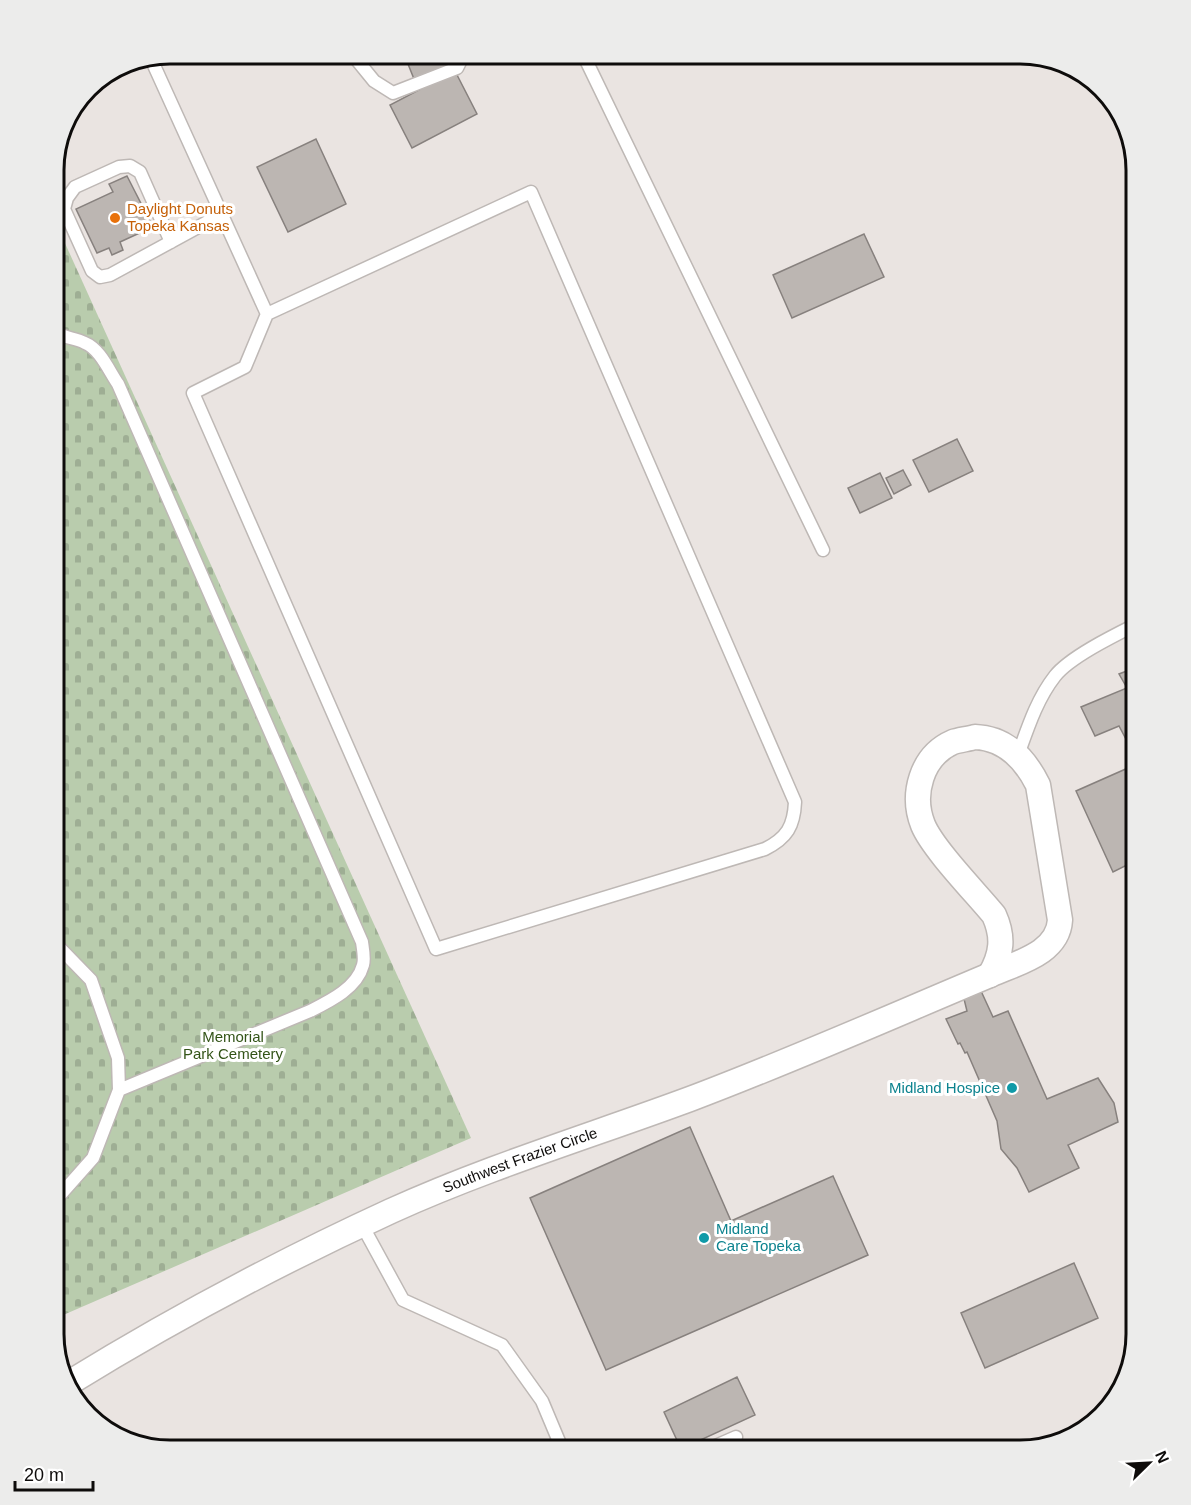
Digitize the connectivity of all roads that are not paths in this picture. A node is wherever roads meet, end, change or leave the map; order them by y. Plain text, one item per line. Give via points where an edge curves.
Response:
1 (360, 64) edge
2 (459, 64) edge
3 (588, 64) edge
4 (154, 66) edge
5 (65, 205) edge
6 (65, 211) edge
7 (222, 214) junction
8 (171, 242) junction
9 (267, 314) junction
10 (65, 337) edge
11 (823, 550) dead end
12 (1126, 630) edge
13 (1018, 755) junction
14 (64, 953) edge
15 (990, 975) junction
16 (119, 1090) junction
17 (64, 1191) edge
18 (362, 1225) junction
19 (74, 1380) edge
20 (736, 1437) dead end
21 (558, 1440) edge
22 (729, 1440) edge

1 - 2 lane via 374,81 393,93
3 - 11 lane
4 - 7 lane
5 - 8 lane via 75,187 130,166 141,172
6 - 8 lane via 92,271 100,277
7 - 8 lane
7 - 9 lane
9 - 9 lane via 245,368 194,393 435,949 779,842 795,818 795,802 531,192
10 - 16 lane via 87,343 100,355 118,384 362,942 363,965 351,985 334,998
12 - 13 lane via 1098,644 1057,674 1036,705
13 - 15 street, Southwest Frazier Circle via 1038,785 1059,929 1046,950
13 - 15 street, Southwest Frazier Circle via 983,737 953,742 933,757 918,790 918,810 928,833 994,915 1000,928 1001,949
14 - 16 lane via 91,980 118,1058
15 - 18 street, Southwest Frazier Circle via 804,1054 688,1100 516,1159
16 - 17 lane via 93,1158
18 - 19 street, Southwest Frazier Circle via 149,1334
18 - 21 lane via 403,1300 502,1345 542,1401
20 - 22 lane

